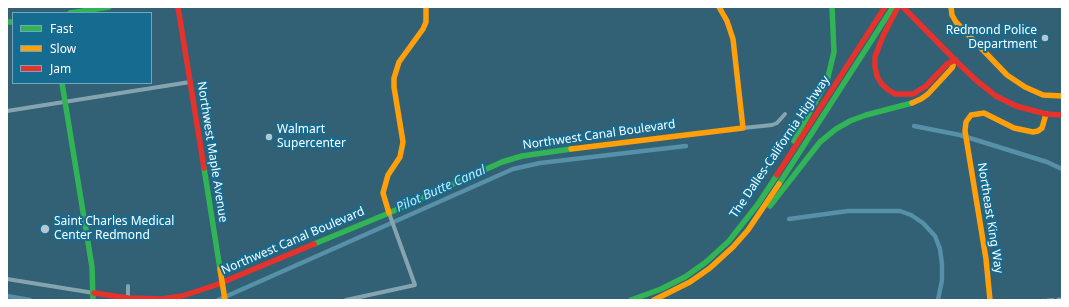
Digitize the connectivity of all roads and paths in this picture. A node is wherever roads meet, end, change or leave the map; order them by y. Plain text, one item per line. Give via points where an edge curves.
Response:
1 (109, 7) edge
2 (178, 7) edge
3 (426, 7) edge
4 (720, 7) edge
5 (832, 7) edge
6 (885, 7) edge
7 (893, 7) edge
8 (902, 7) edge
9 (951, 7) edge
10 (76, 12) edge
11 (955, 60) junction
12 (190, 82) junction
13 (62, 84) edge
14 (1062, 96) edge
15 (66, 101) junction
16 (7, 111) edge
17 (785, 114) dead end
18 (1046, 114) junction
19 (1062, 115) edge
20 (743, 128) junction
21 (770, 186) junction
22 (389, 214) junction
23 (748, 230) junction
24 (7, 279) edge
25 (128, 286) dead end
26 (94, 293) junction
27 (128, 298) junction
28 (93, 300) edge
29 (225, 300) edge
30 (346, 300) edge
31 (631, 300) edge
32 (654, 300) edge
33 (990, 300) edge

1 - 10 main road
2 - 12 main road, Northwest Maple Avenue
3 - 22 main road via 426,22 423,29 399,62 394,78 402,151 384,183 383,193
4 - 20 main road via 733,39
5 - 21 main road via 834,52 827,81
6 - 21 main road, The Dalles-California Highway
7 - 23 main road, The Dalles-California Highway
8 - 11 main road
8 - 11 main road via 883,36 875,57 877,76 887,89 895,94 913,94
9 - 14 main road via 956,22 1007,76 1043,95
11 - 18 main road via 996,96 1016,106
11 - 23 main road via 952,68 920,99 850,121 820,142 767,211
12 - 15 street
12 - 29 main road, Northwest Maple Avenue, bridge
13 - 15 main road
15 - 16 street
15 - 26 main road
17 - 20 street, Northwest Canal Boulevard via 772,125
18 - 19 main road
18 - 33 main road, Northeast King Way via 1042,128 1033,132 1014,128 984,113 971,115 966,122 966,140 986,259
20 - 22 main road, Northwest Canal Boulevard via 522,156 502,162
21 - 31 main road, The Dalles-California Highway via 743,224 706,262 661,289
22 - 27 main road, Northwest Canal Boulevard via 216,285 182,296 162,299
22 - 30 street via 415,285
23 - 32 main road, The Dalles-California Highway via 710,268 690,282
24 - 26 street, Northwest Canal Boulevard
25 - 27 street
26 - 27 main road, Northwest Canal Boulevard
26 - 28 main road

